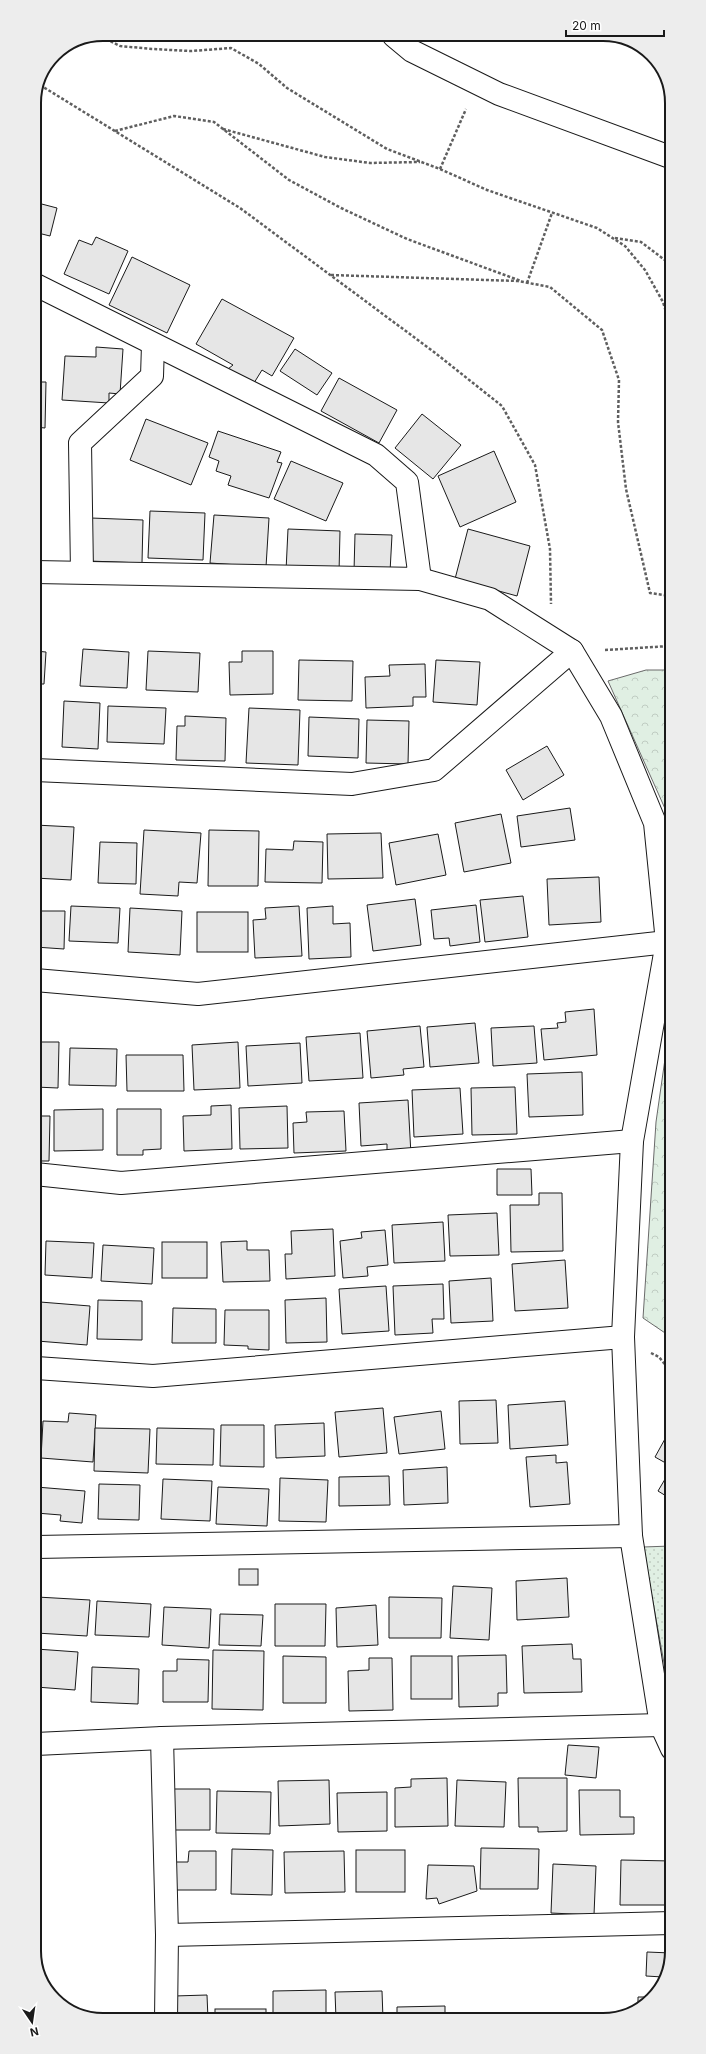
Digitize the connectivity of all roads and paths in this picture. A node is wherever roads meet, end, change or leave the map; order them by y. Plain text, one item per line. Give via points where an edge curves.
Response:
1 (110, 41) edge
2 (400, 41) edge
3 (478, 83) junction
4 (43, 87) edge
5 (221, 128) junction
6 (115, 131) junction
7 (665, 155) edge
8 (422, 162) junction
9 (440, 169) junction
10 (552, 213) junction
11 (612, 238) junction
12 (665, 260) edge
13 (331, 275) junction
14 (528, 283) junction
15 (41, 288) edge
16 (665, 309) edge
17 (153, 345) junction
18 (41, 572) edge
19 (82, 572) junction
20 (420, 579) junction
21 (665, 595) edge
22 (552, 638) junction
23 (665, 646) edge
24 (572, 651) junction
25 (41, 770) edge
26 (665, 922) edge
27 (665, 942) edge
28 (665, 953) edge
29 (41, 981) edge
30 (632, 1141) junction
31 (41, 1175) edge
32 (623, 1337) junction
33 (41, 1368) edge
34 (631, 1536) junction
35 (41, 1547) edge
36 (661, 1725) junction
37 (665, 1734) edge
38 (162, 1738) junction
39 (41, 1744) edge
40 (665, 1923) edge
41 (167, 1935) junction
42 (166, 2013) edge

1 - 8 path via 120,46 152,49 191,51 231,48 258,64 287,88 387,149
2 - 3 street via 412,51
3 - 7 street via 499,94
3 - 9 path
4 - 6 path
5 - 6 path via 214,122 174,116
5 - 8 path via 325,157 370,163
5 - 14 path via 289,180 341,208 407,239
6 - 13 path via 240,208
8 - 9 path
9 - 10 path via 487,190
10 - 11 path via 597,228
10 - 14 path
11 - 12 path via 641,242
11 - 16 path via 625,246 645,270
13 - 14 path
13 - 22 path via 502,406 535,465 550,549
14 - 21 path via 550,287 602,330 619,380 618,422 626,489 650,593
15 - 17 street
17 - 19 street via 152,376 80,443
17 - 20 street via 376,455 406,482
18 - 19 street
19 - 20 street
20 - 22 street via 490,599
22 - 24 street
23 - 24 path
24 - 25 street via 434,770 352,784
24 - 26 street via 611,716 655,822
27 - 29 street via 198,994
28 - 30 street
30 - 31 street via 121,1183
30 - 32 street
32 - 33 street via 153,1376
32 - 34 street
34 - 35 street
34 - 36 street
36 - 37 street
36 - 38 street
38 - 39 street
38 - 41 street
40 - 41 street
41 - 42 street

